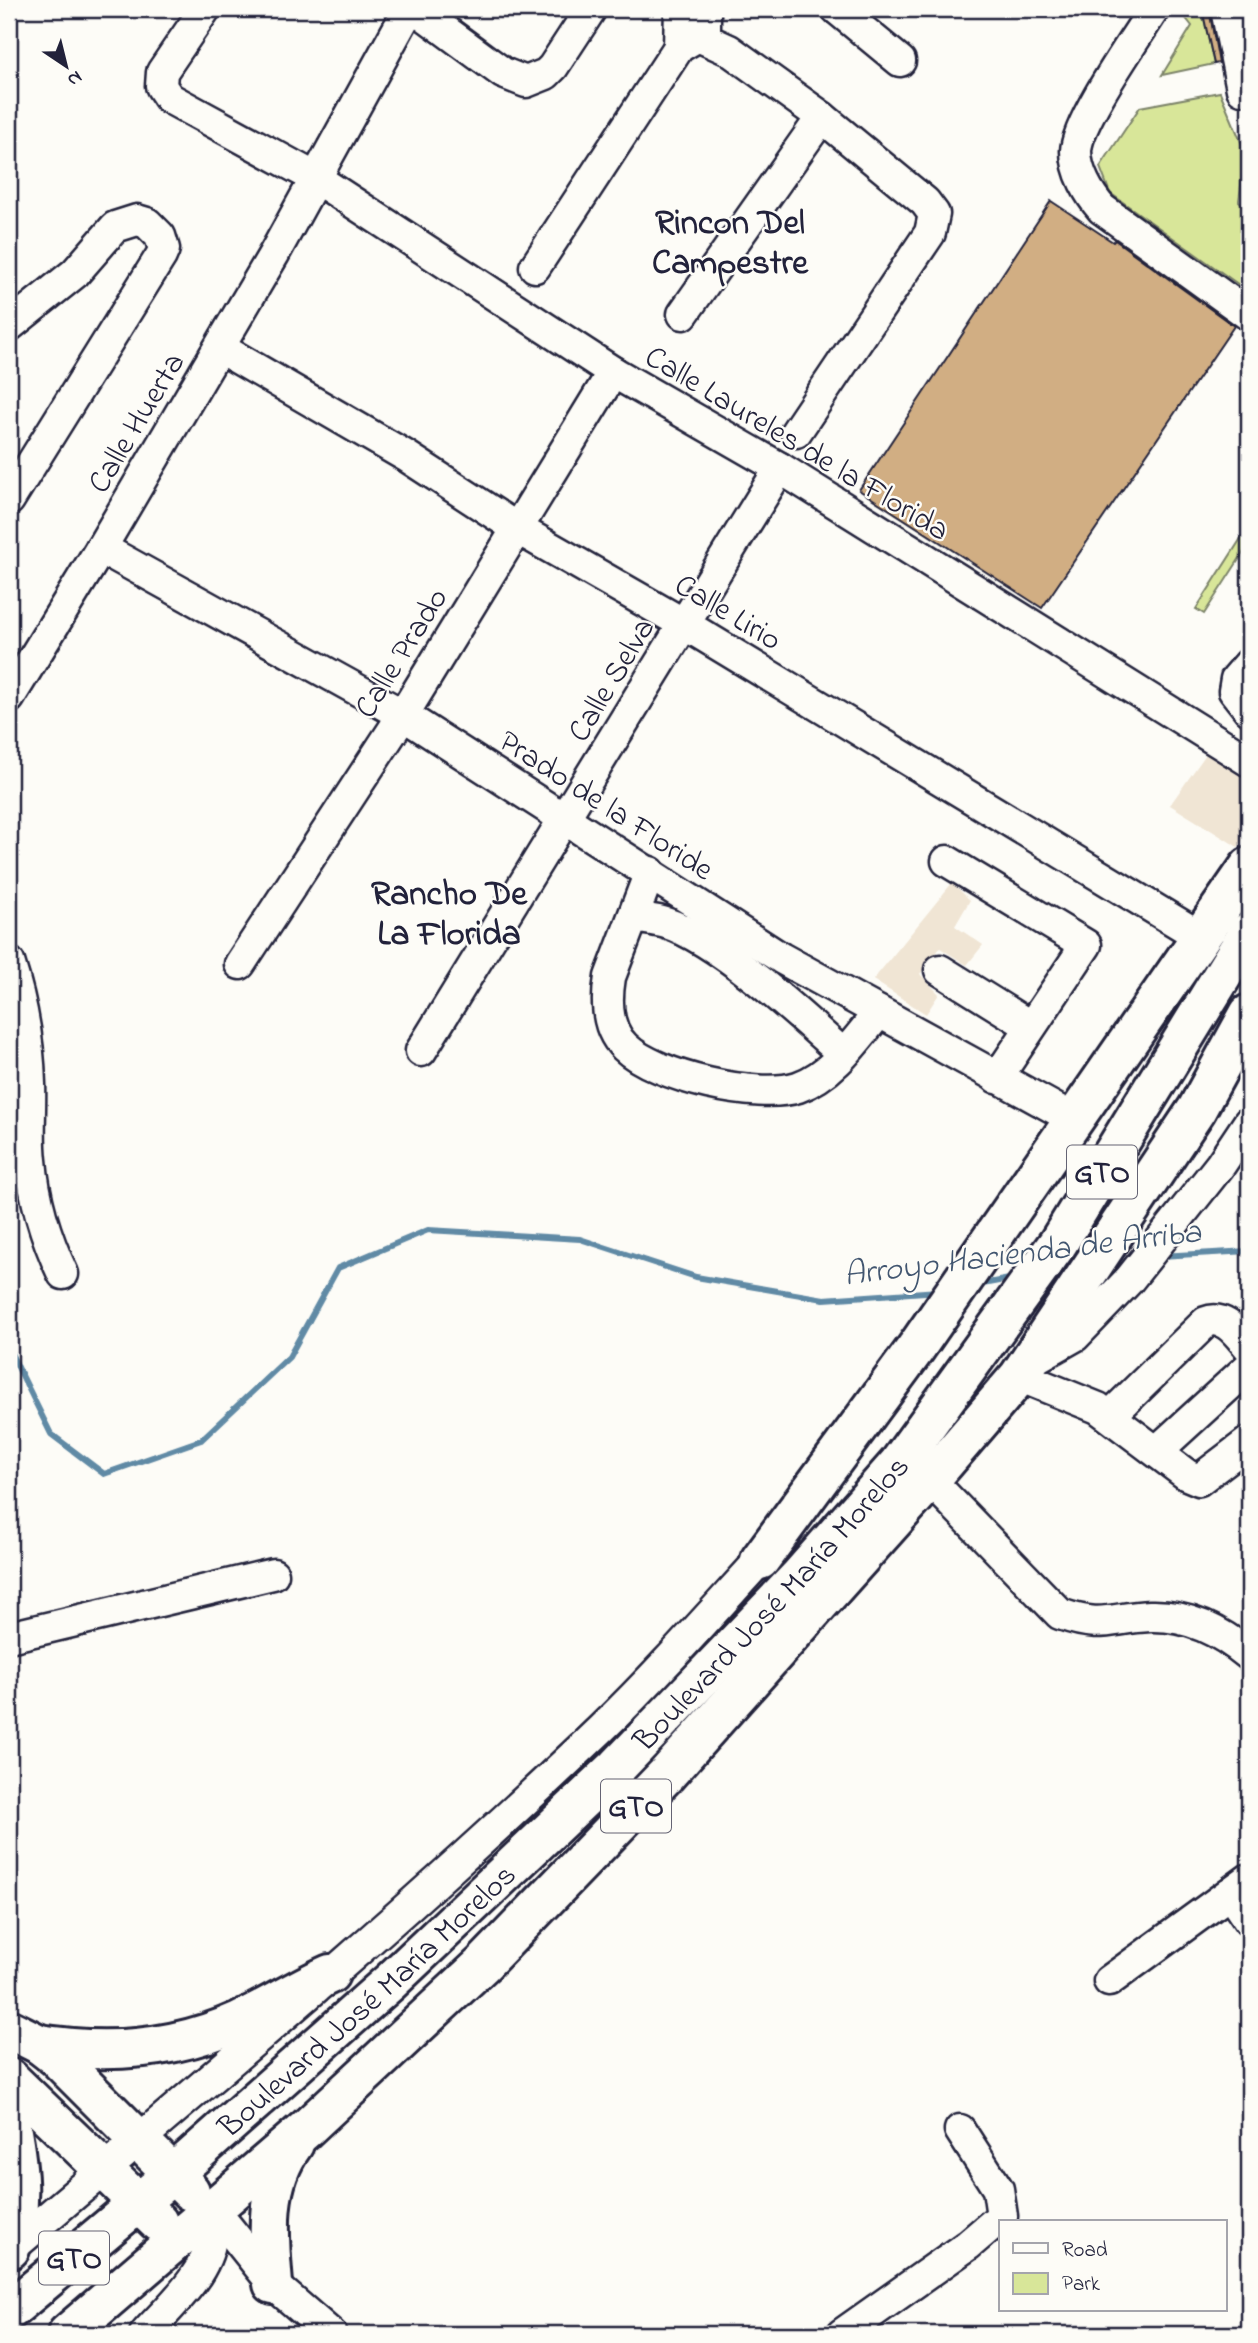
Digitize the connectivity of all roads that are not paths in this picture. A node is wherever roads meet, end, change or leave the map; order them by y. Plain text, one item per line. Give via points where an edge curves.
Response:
1 (205, 9) edge
2 (409, 9) edge
3 (416, 9) edge
4 (591, 9) edge
5 (680, 9) edge
6 (1154, 9) edge
7 (1226, 9) edge
8 (854, 14) edge
9 (696, 31) edge
10 (901, 61) dead end
11 (1242, 89) dead end
12 (822, 117) junction
13 (314, 177) junction
14 (535, 267) dead end
15 (683, 314) dead end
16 (1249, 315) edge
17 (9, 326) edge
18 (220, 348) junction
19 (613, 372) junction
20 (796, 432) dead end
21 (780, 468) junction
22 (9, 500) edge
23 (518, 528) junction
24 (101, 548) junction
25 (684, 624) junction
26 (1249, 664) edge
27 (9, 698) edge
28 (1249, 710) edge
29 (403, 715) junction
30 (1249, 761) edge
31 (567, 818) junction
32 (947, 861) dead end
33 (1249, 867) edge
34 (650, 872) junction
35 (635, 918) junction
36 (1249, 932) edge
37 (1201, 937) junction
38 (9, 962) edge
39 (240, 964) dead end
40 (940, 970) dead end
41 (880, 1012) junction
42 (1249, 1014) edge
43 (1030, 1026) junction
44 (421, 1051) dead end
45 (844, 1054) junction
46 (1249, 1055) edge
47 (997, 1078) junction
48 (1197, 1109) junction
49 (1074, 1119) junction
50 (1249, 1122) edge
51 (62, 1274) dead end
52 (1249, 1347) edge
53 (1249, 1367) edge
54 (1022, 1370) junction
55 (1110, 1416) junction
56 (1249, 1442) edge
57 (1157, 1451) junction
58 (930, 1480) junction
59 (881, 1484) junction
60 (760, 1560) junction
61 (273, 1573) dead end
62 (9, 1637) edge
63 (1249, 1655) edge
64 (1240, 1886) edge
65 (1249, 1921) edge
66 (331, 1974) junction
67 (1109, 1981) dead end
68 (35, 2044) edge
69 (9, 2078) edge
70 (9, 2116) edge
71 (50, 2118) junction
72 (306, 2129) junction
73 (960, 2130) dead end
74 (137, 2139) junction
75 (103, 2170) junction
76 (173, 2174) junction
77 (139, 2204) junction
78 (209, 2210) junction
79 (192, 2247) junction
80 (10, 2250) edge
81 (268, 2277) junction
82 (9, 2311) edge
83 (67, 2334) edge
84 (145, 2334) edge
85 (331, 2334) edge
86 (842, 2334) edge

1 - 13 street, Calle Laureles de la Florida via 174,50 160,78 169,98
2 - 13 street, Calle Huerta
3 - 4 street via 503,74 526,82 546,74
5 - 9 street
6 - 16 street via 1084,125 1076,149 1078,161 1087,187 1102,209
7 - 11 street
8 - 10 street
9 - 12 street
9 - 14 street
12 - 15 street
12 - 20 street via 929,206 934,221
13 - 18 street, Calle Huerta
13 - 19 street, Calle Laureles de la Florida
17 - 22 street via 75,273 115,227 137,220 160,236 161,256
18 - 23 street, Calle Lirio via 406,456
18 - 24 street, Calle Huerta
19 - 21 street, Calle Laureles de la Florida
19 - 23 street, Calle Prado
21 - 25 street, Calle Selva
21 - 30 street, Calle Laureles de la Florida
23 - 25 street, Calle Lirio
23 - 29 street, Calle Prado
24 - 27 street, Calle Huerta
24 - 29 street, Prado de la Floride
25 - 31 street, Calle Selva
25 - 37 street, Calle Lirio
26 - 28 street via 1236,679 1234,691
29 - 31 street, Prado de la Floride
29 - 39 street, Calle Prado
31 - 34 street, Prado de la Floride
31 - 44 street, Calle Selva
32 - 43 street via 1086,945
33 - 37 main road
34 - 35 street
34 - 41 street, Prado de la Floride via 781,958
35 - 45 street via 685,931 736,965
35 - 45 street via 610,977 608,1009 620,1040 644,1060 714,1084 785,1090 809,1083
36 - 59 main road, Boulevard José María Morelos / GTO via 1058,1242 951,1395
37 - 49 main road
38 - 51 street via 25,1027 35,1187
40 - 43 street
41 - 45 street
41 - 47 street, Prado de la Floride
42 - 48 main road, Boulevard José María Morelos / GTO
43 - 47 street
46 - 48 main road
47 - 49 street, Prado de la Floride
48 - 54 main road, Boulevard José María Morelos / GTO
49 - 60 main road via 916,1348
50 - 54 street, Boulevard José María Morelos via 1222,1164 1129,1280 1075,1336
52 - 55 street via 1225,1321 1206,1322
53 - 57 street
54 - 55 street
54 - 58 main road, Boulevard José María Morelos / GTO
55 - 57 street
56 - 57 street via 1199,1480
58 - 63 street via 1060,1614 1102,1624 1151,1616 1182,1619 1209,1626
58 - 72 main road, Boulevard José María Morelos / GTO via 564,1883
59 - 60 main road
59 - 76 main road, Boulevard José María Morelos / GTO via 617,1767 390,1982
60 - 66 street, Boulevard José María Morelos via 602,1728
61 - 62 street
64 - 65 street
64 - 67 street
66 - 68 main road via 209,2033 152,2047 94,2050
66 - 74 street, Boulevard José María Morelos
68 - 71 main road via 45,2078 44,2107
68 - 74 main road
69 - 71 main road
70 - 80 main road via 20,2188
71 - 75 main road
72 - 78 main road, Boulevard José María Morelos / GTO
72 - 81 main road via 284,2162 271,2199
73 - 86 street via 998,2189 1002,2216
74 - 75 street, Boulevard José María Morelos
74 - 76 main road
75 - 77 main road
75 - 80 street, Boulevard José María Morelos
76 - 77 main road, GTO
76 - 78 main road
77 - 79 main road
77 - 82 main road, GTO
78 - 79 main road, GTO
78 - 81 street
79 - 81 street
79 - 83 main road, GTO
79 - 84 street via 189,2282
81 - 85 street

